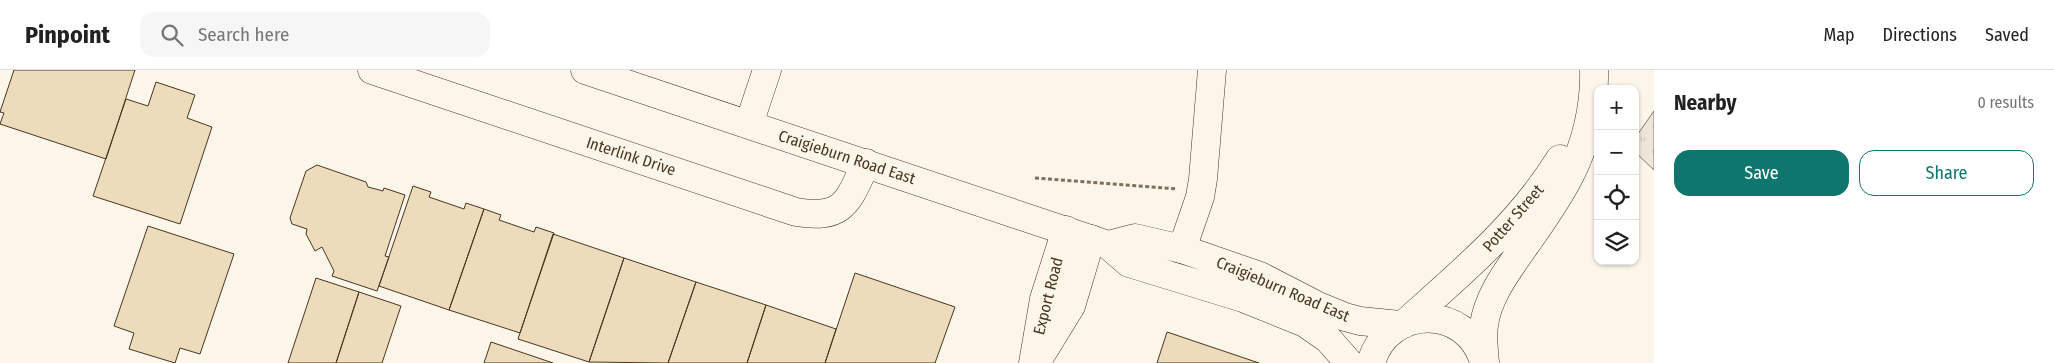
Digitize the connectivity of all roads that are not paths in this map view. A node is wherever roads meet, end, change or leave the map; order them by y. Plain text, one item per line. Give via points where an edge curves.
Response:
1 (372, 70) edge
2 (585, 70) edge
3 (767, 70) edge
4 (1212, 70) edge
5 (1594, 80) edge
6 (749, 124) junction
7 (866, 163) junction
8 (1066, 230) junction
9 (1100, 242) junction
10 (1182, 250) junction
11 (1402, 325) junction
12 (1353, 362) edge
13 (1035, 363) edge
14 (1484, 363) edge

1 - 7 main road, Interlink Drive via 796,212 816,215 834,212 850,197
2 - 6 main road, Craigieburn Road East
3 - 6 main road
4 - 10 main road via 1204,179
5 - 11 main road, Potter Street via 1567,148 1524,210 1486,251
5 - 14 main road, Potter Street via 1585,136 1570,176 1488,308 1483,332
6 - 7 main road, Craigieburn Road East
7 - 8 main road, Craigieburn Road East
8 - 9 main road, Craigieburn Road East
8 - 13 main road, Export Road via 1044,299
9 - 10 main road, Craigieburn Road East via 1135,238
9 - 12 main road, Craigieburn Road East via 1128,263 1243,298 1300,320
9 - 13 main road, Export Road via 1071,306
10 - 11 main road, Craigieburn Road East via 1260,276 1337,314 1360,321
11 - 12 main road, Potter Street
11 - 14 main road via 1428,318 1452,324 1477,344

